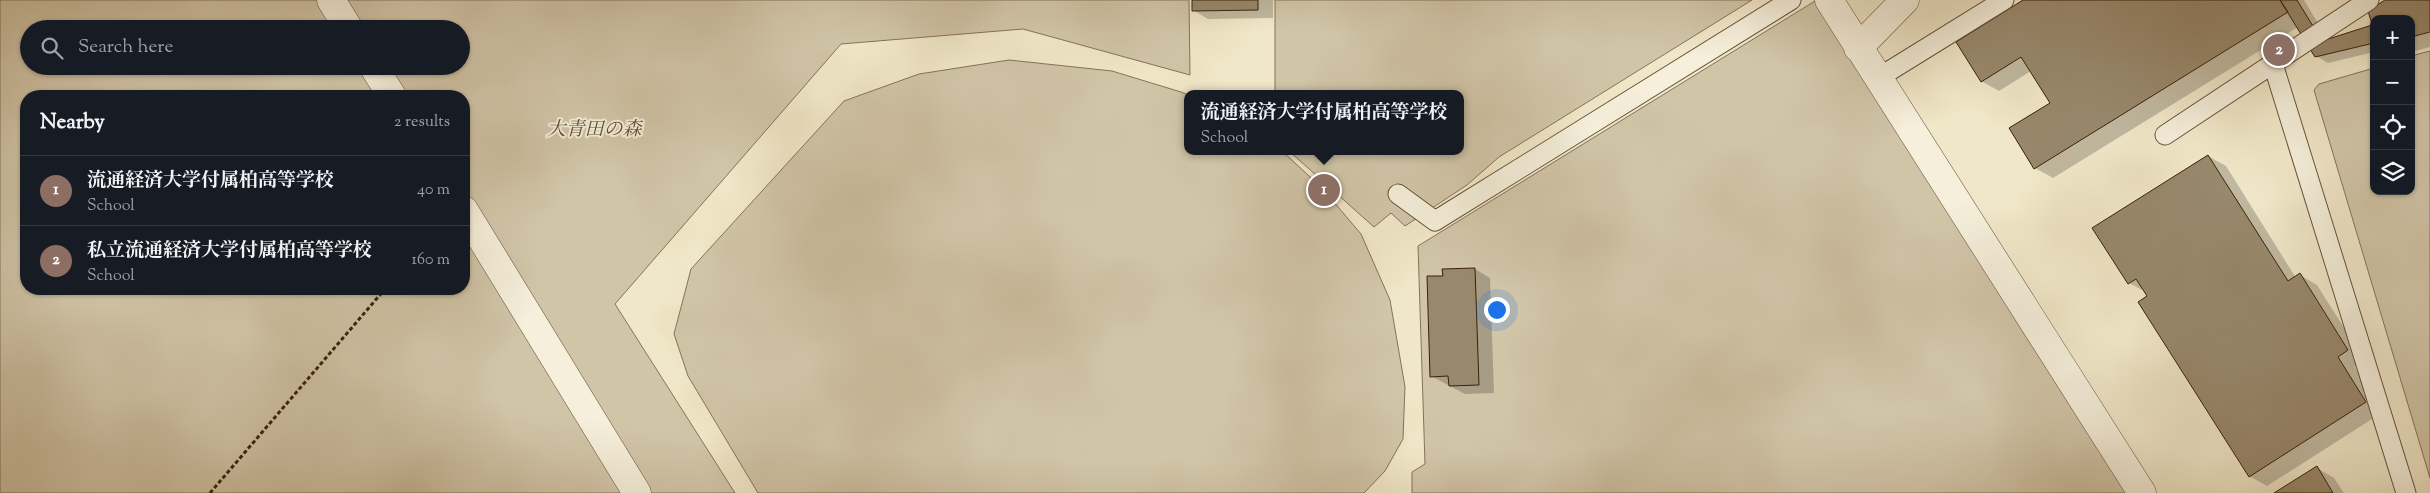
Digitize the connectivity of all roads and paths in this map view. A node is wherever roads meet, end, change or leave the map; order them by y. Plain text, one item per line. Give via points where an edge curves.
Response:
1 (331, 0) edge
2 (1791, 0) edge
3 (1829, 0) edge
4 (1905, 0) edge
5 (2004, 0) edge
6 (2369, 0) edge
7 (343, 20) edge
8 (1858, 48) junction
9 (2273, 64) junction
10 (379, 75) edge
11 (1878, 78) junction
12 (388, 90) edge
13 (2165, 135) dead end
14 (1398, 194) dead end
15 (470, 220) edge
16 (380, 295) edge
17 (210, 493) edge
18 (637, 493) edge
19 (2142, 493) edge
20 (2406, 493) edge

1 - 7 street
2 - 14 lane via 1435,221
3 - 8 street
4 - 8 street
5 - 11 lane
6 - 9 lane
8 - 11 street
9 - 13 lane
9 - 20 lane
10 - 12 street
11 - 19 street
15 - 18 street
16 - 17 path

